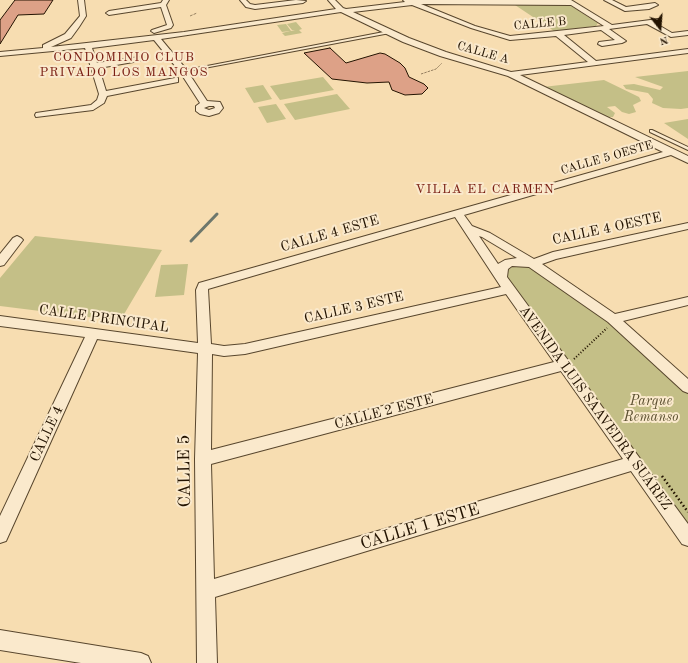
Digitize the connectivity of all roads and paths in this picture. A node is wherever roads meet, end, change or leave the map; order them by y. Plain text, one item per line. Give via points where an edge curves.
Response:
1 (81, 0) edge
2 (243, 0) edge
3 (331, 0) edge
4 (607, 0) edge
5 (303, 1) dead end
6 (409, 1) edge
7 (569, 1) edge
8 (165, 2) edge
9 (655, 5) dead end
10 (343, 10) junction
11 (108, 13) dead end
12 (197, 13) dead end
13 (190, 16) dead end
14 (658, 21) dead end
15 (648, 22) junction
16 (611, 27) junction
17 (602, 28) junction
18 (388, 32) junction
19 (688, 33) edge
20 (558, 34) junction
21 (120, 35) dead end
22 (68, 36) junction
23 (156, 38) junction
24 (602, 44) dead end
25 (88, 46) junction
26 (75, 48) junction
27 (39, 51) junction
28 (688, 51) edge
29 (0, 54) edge
30 (139, 59) dead end
31 (446, 61) dead end
32 (594, 63) junction
33 (94, 66) junction
34 (183, 71) junction
35 (421, 74) dead end
36 (511, 74) junction
37 (175, 80) dead end
38 (103, 94) junction
39 (205, 104) dead end
40 (38, 115) dead end
41 (651, 131) dead end
42 (688, 150) edge
43 (674, 153) junction
44 (688, 160) edge
45 (458, 214) junction
46 (688, 226) edge
47 (470, 230) junction
48 (17, 240) dead end
49 (0, 262) edge
50 (534, 264) junction
51 (210, 283) joint
52 (505, 283) junction
53 (688, 301) edge
54 (613, 319) junction
55 (0, 321) edge
56 (93, 333) junction
57 (205, 349) junction
58 (569, 360) junction
59 (688, 387) edge
60 (204, 459) junction
61 (634, 463) junction
62 (660, 474) dead end
63 (688, 512) edge
64 (0, 535) edge
65 (688, 538) edge
66 (206, 591) junction
67 (0, 640) edge
68 (141, 663) edge
69 (208, 663) edge

1 - 22 street via 81,20
2 - 5 street via 248,6 255,7
3 - 10 street, CALLE A
4 - 9 street via 625,9
6 - 7 street
6 - 10 street
6 - 20 street, CALLE B via 505,38
7 - 16 street
8 - 11 street
8 - 21 street via 169,27
10 - 18 street, CALLE A
10 - 23 street
12 - 13 path
14 - 15 street, CALLE B
15 - 16 street, CALLE B
15 - 19 street via 671,35
16 - 17 street, CALLE B
17 - 20 street, CALLE B
17 - 24 street via 622,41
18 - 34 lane
18 - 36 street, CALLE A via 443,54
20 - 32 street
22 - 26 street via 68,41
22 - 27 street
23 - 25 street
23 - 34 street
25 - 26 street
25 - 33 street
26 - 27 street
27 - 29 street
28 - 32 street, CALLE A
30 - 33 street
31 - 35 path via 436,69
32 - 36 street, CALLE A
33 - 38 street
34 - 39 street
36 - 43 street
37 - 38 street
38 - 40 street via 101,101 93,107
41 - 42 lane
42 - 43 lane
43 - 44 street
43 - 45 street, CALLE 5 OESTE
45 - 47 street, AVENIDA LUIS SAAVEDRA SUÁREZ
45 - 51 street, CALLE 4 ESTE
46 - 50 street, CALLE 4 OESTE via 553,256
47 - 50 street via 486,235
47 - 52 street, AVENIDA LUIS SAAVEDRA SUÁREZ
48 - 49 street
50 - 52 street via 518,262 502,267
50 - 54 street
51 - 57 street, CALLE 5 via 202,288
52 - 57 street, CALLE 3 ESTE via 245,349
52 - 58 street, AVENIDA LUIS SAAVEDRA SUÁREZ
53 - 54 street
54 - 58 path
54 - 59 street
55 - 56 street, CALLE PRINCIPAL
56 - 57 street, CALLE PRINCIPAL
56 - 64 street, CALLE 4
57 - 60 street, CALLE 5
58 - 60 street, CALLE 2 ESTE
58 - 61 street, AVENIDA LUIS SAAVEDRA SUÁREZ
60 - 66 street, CALLE 5
61 - 65 street, AVENIDA LUIS SAAVEDRA SUÁREZ
61 - 66 street, CALLE 1 ESTE
62 - 63 path
66 - 69 street, CALLE 5
67 - 68 street

